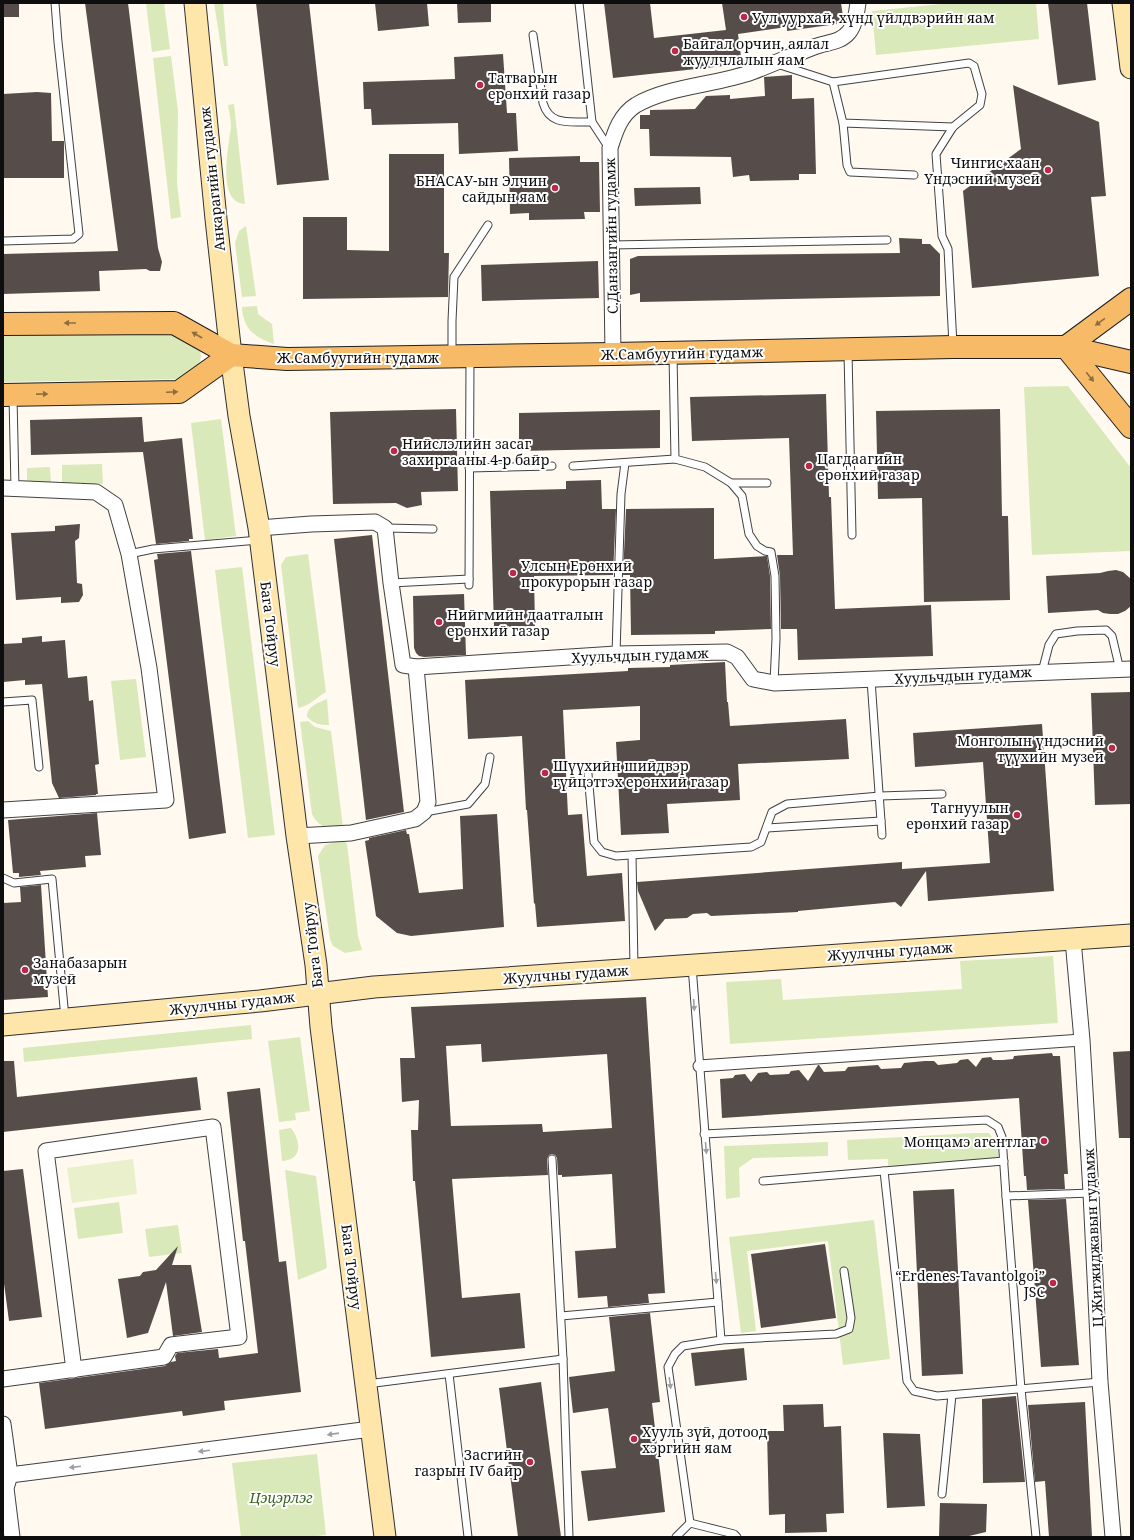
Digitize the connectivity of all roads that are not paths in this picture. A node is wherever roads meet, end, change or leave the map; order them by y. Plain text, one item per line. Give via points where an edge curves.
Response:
1 (55, 3) edge
2 (196, 3) edge
3 (579, 3) edge
4 (858, 3) edge
5 (1126, 8) edge
6 (533, 35) dead end
7 (773, 63) junction
8 (1131, 68) edge
9 (833, 82) junction
10 (592, 122) junction
11 (843, 123) junction
12 (953, 127) junction
13 (610, 148) junction
14 (914, 175) dead end
15 (488, 225) dead end
16 (887, 240) dead end
17 (3, 241) edge
18 (611, 245) junction
19 (1131, 299) edge
20 (3, 324) edge
21 (953, 347) junction
22 (1066, 347) junction
23 (848, 350) junction
24 (672, 353) junction
25 (613, 354) junction
26 (231, 355) junction
27 (461, 356) junction
28 (1131, 362) edge
29 (8, 395) edge
30 (1131, 428) edge
31 (675, 459) junction
32 (625, 463) junction
33 (552, 466) dead end
34 (573, 466) dead end
35 (469, 468) junction
36 (731, 483) junction
37 (767, 484) dead end
38 (9, 488) edge
39 (385, 528) junction
40 (434, 528) dead end
41 (259, 534) junction
42 (852, 535) dead end
43 (129, 554) junction
44 (390, 583) junction
45 (616, 654) junction
46 (416, 667) junction
47 (1125, 669) edge
48 (1042, 672) junction
49 (872, 680) junction
50 (774, 683) junction
51 (3, 702) edge
52 (490, 757) dead end
53 (39, 767) dead end
54 (588, 774) dead end
55 (942, 794) dead end
56 (880, 796) junction
57 (3, 810) edge
58 (424, 812) junction
59 (881, 821) junction
60 (767, 828) junction
61 (882, 835) dead end
62 (297, 836) junction
63 (632, 855) junction
64 (3, 878) edge
65 (1131, 936) edge
66 (1073, 940) junction
67 (692, 966) junction
68 (634, 970) junction
69 (318, 994) junction
70 (65, 1019) junction
71 (3, 1024) edge
72 (1082, 1040) junction
73 (699, 1066) junction
74 (704, 1134) junction
75 (552, 1159) dead end
76 (1004, 1161) junction
77 (884, 1171) junction
78 (763, 1181) dead end
79 (1091, 1193) junction
80 (1006, 1196) junction
81 (844, 1270) dead end
82 (718, 1302) junction
83 (561, 1316) junction
84 (721, 1340) junction
85 (563, 1359) junction
86 (74, 1370) junction
87 (449, 1374) junction
88 (3, 1379) edge
89 (1100, 1382) junction
90 (366, 1384) junction
91 (1021, 1389) junction
92 (952, 1395) junction
93 (3, 1424) edge
94 (371, 1429) junction
95 (10, 1475) junction
96 (942, 1494) dead end
97 (690, 1523) junction
98 (12, 1537) edge
99 (385, 1537) edge
100 (468, 1537) edge
101 (569, 1537) edge
102 (676, 1537) edge
103 (737, 1537) edge
104 (1036, 1537) edge
105 (1113, 1537) edge

1 - 17 lane via 79,234 73,239
2 - 26 main road, Анкарагийн гудамж
3 - 10 lane, С.Данзангийн гудамж
4 - 7 street via 850,31 839,40
5 - 8 main road
6 - 10 lane via 545,111 556,120
7 - 9 lane
7 - 13 street via 752,72 664,93 635,106 619,122
9 - 11 lane
9 - 12 lane via 969,63 974,66 982,94 980,105
10 - 13 lane, С.Данзангийн гудамж
11 - 12 lane
11 - 14 lane via 850,172
12 - 21 lane via 936,154 942,236 948,249
13 - 18 street, С.Данзангийн гудамж
15 - 27 lane via 454,277 452,322
16 - 18 lane
18 - 25 street, С.Данзангийн гудамж
19 -> 22 main road
26 -> 20 main road, Ж.Самбуугийн гудамж via 174,323
21 - 22 main road, Ж.Самбуугийн гудамж
21 - 23 main road, Ж.Самбуугийн гудамж
22 - 28 main road, Ж.Самбуугийн гудамж
22 -> 30 main road
23 - 24 main road, Ж.Самбуугийн гудамж
23 - 42 lane
24 - 25 main road, Ж.Самбуугийн гудамж
24 - 31 lane
25 - 27 main road, Ж.Самбуугийн гудамж
26 - 27 main road, Ж.Самбуугийн гудамж via 287,359
29 -> 26 main road via 179,392
26 - 41 main road, Бага Тойруу
27 - 35 lane
29 - 38 lane
31 - 32 lane
31 - 36 lane via 705,467
32 - 34 lane
32 - 45 lane via 621,502
33 - 35 lane
35 - 44 lane via 469,582
36 - 37 lane
36 - 50 lane via 742,496 750,534 757,546 771,552 773,558 776,639
38 - 43 street via 96,492 115,505
39 - 40 lane
39 - 41 street via 375,522 311,524
39 - 44 street
41 - 43 lane
41 - 62 main road, Бага Тойруу
43 - 57 street via 149,668 166,800
44 - 46 street via 403,665
45 - 46 street, Хуульчдын гудамж
45 - 50 street, Хуульчдын гудамж via 727,652 737,657 753,679
46 - 58 street via 428,802
47 - 48 street, Хуульчдын гудамж
47 - 48 lane via 1112,636 1106,630 1076,630 1056,634 1049,645
48 - 49 street, Хуульчдын гудамж
49 - 50 street, Хуульчдын гудамж
49 - 56 lane
51 - 53 lane via 32,700
52 - 58 lane via 485,784 468,804
54 - 63 lane via 594,842 602,852 616,856
55 - 56 lane
56 - 59 lane
56 - 60 lane via 787,804 772,812
58 - 62 street via 415,819 351,833
59 - 60 lane
59 - 61 lane
60 - 63 lane via 761,842 751,847
62 - 69 main road, Бага Тойруу
63 - 68 lane
64 - 70 lane via 14,883 52,879
65 - 66 main road, Жуулчны гудамж
66 - 67 main road, Жуулчны гудамж
66 - 72 street, Ц.Жигжиджавын гудамж
67 - 68 main road, Жуулчны гудамж
67 -> 73 lane
68 - 69 main road, Жуулчны гудамж via 382,987
69 - 70 main road, Жуулчны гудамж
69 - 90 main road, Бага Тойруу
70 - 71 main road, Жуулчны гудамж
72 - 73 street
72 - 79 street, Ц.Жигжиджавын гудамж
73 - 74 lane
74 - 76 lane via 987,1120 998,1126 1002,1137
74 -> 82 lane
75 - 83 lane
76 - 77 lane
76 - 80 lane
77 - 78 lane
77 - 92 lane via 907,1381 914,1391 937,1396
79 - 80 lane
79 - 89 street, Ц.Жигжиджавын гудамж
80 - 91 lane
81 - 84 lane via 851,1318 848,1329 836,1334
82 - 83 lane
82 - 84 lane
83 - 85 lane
84 -> 97 lane via 683,1346 668,1367
85 - 87 lane
85 - 101 lane
86 - 86 street via 164,1357 171,1344 239,1337 214,1127 46,1151
86 - 88 street
87 - 90 lane
87 - 100 lane
89 - 91 lane
89 - 105 street, Ц.Жигжиджавын гудамж
90 - 94 main road, Бага Тойруу
91 - 92 lane
91 - 104 lane
92 - 96 lane
93 - 95 street
94 -> 95 street
94 - 99 main road, Бага Тойруу
95 - 98 street via 6,1488
97 - 102 lane
97 - 103 lane via 734,1534

